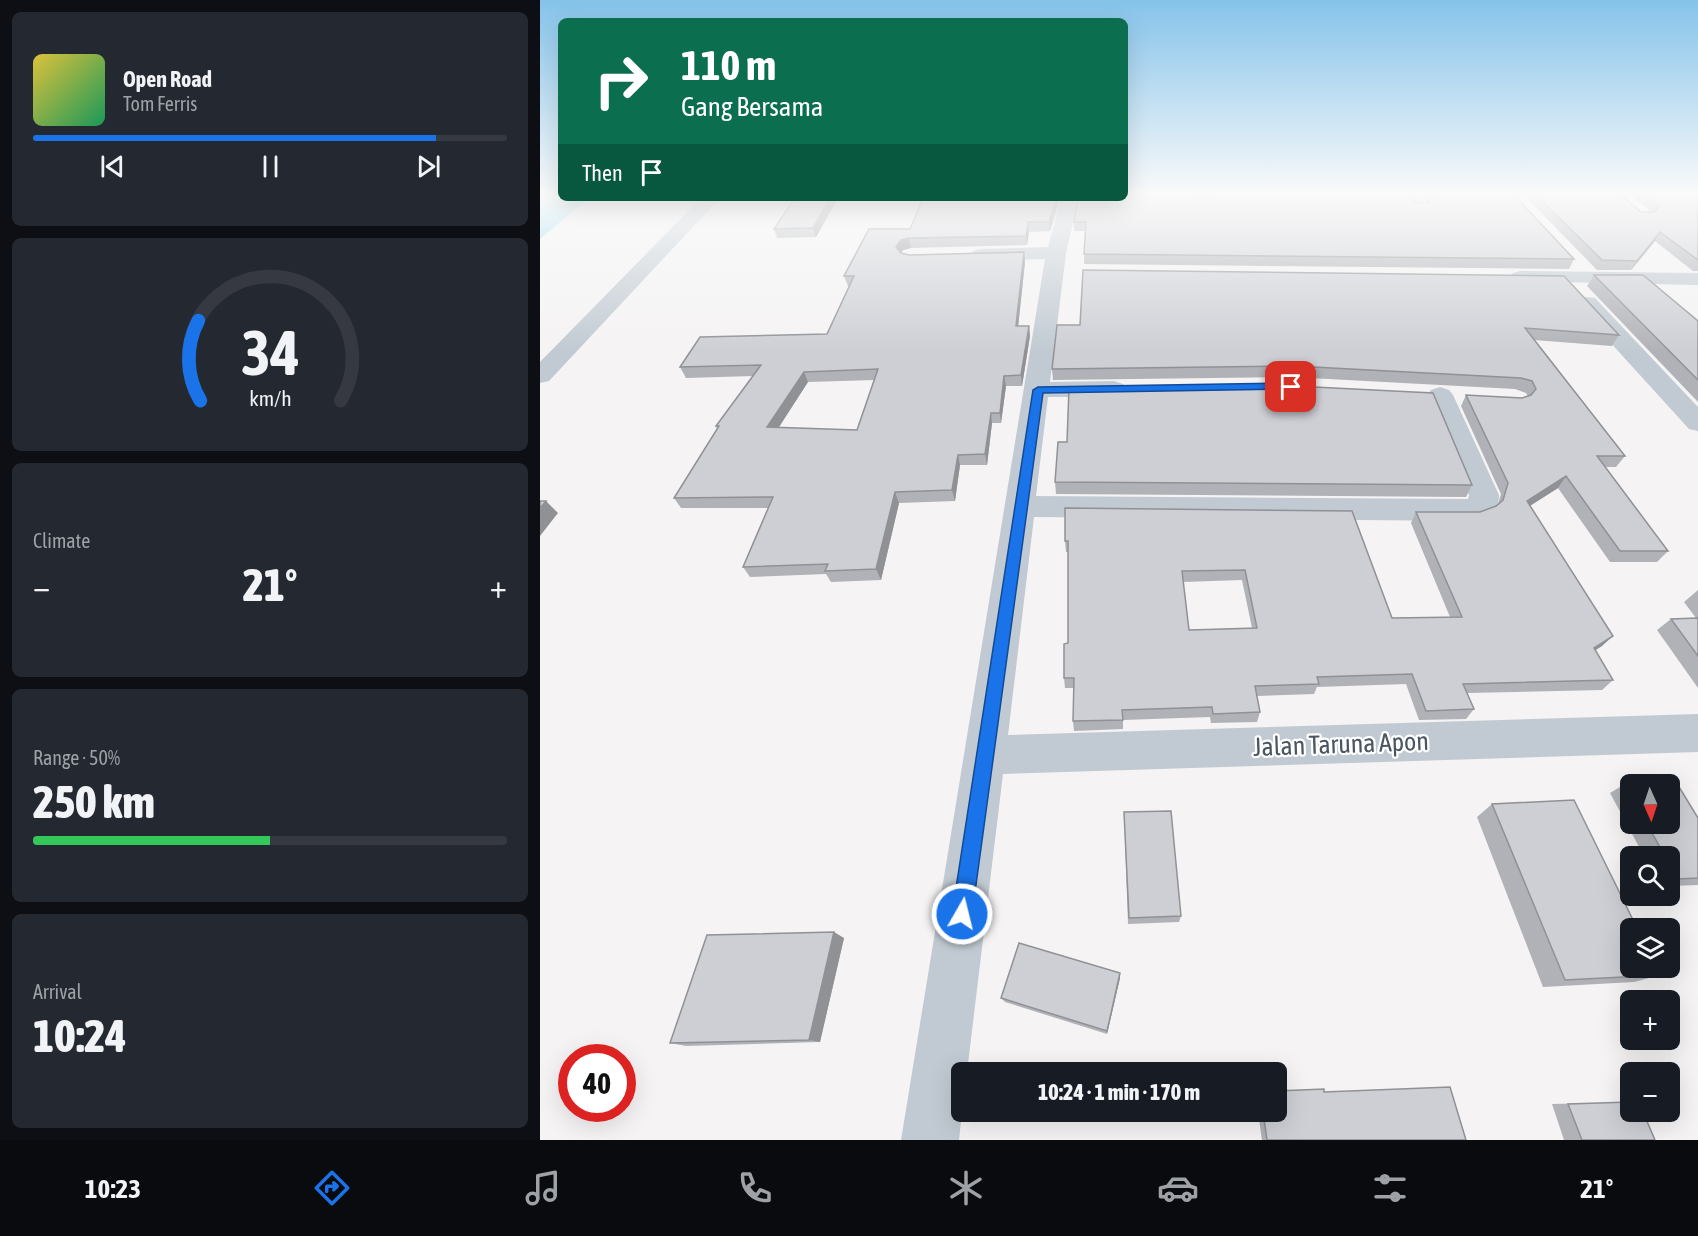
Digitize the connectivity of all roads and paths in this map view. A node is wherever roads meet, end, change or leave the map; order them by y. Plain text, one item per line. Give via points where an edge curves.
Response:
1 (665, 246) edge
2 (1064, 246) edge
3 (956, 255) edge
4 (1062, 266) junction
5 (1570, 270) junction
6 (1506, 277) edge
7 (1698, 279) edge
8 (540, 376) edge
9 (1141, 389) edge
10 (1038, 390) junction
11 (1439, 395) dead end
12 (1698, 423) edge
13 (1020, 506) junction
14 (1698, 733) edge
15 (984, 755) junction
16 (930, 1140) edge

1 - 8 street
2 - 4 street
3 - 4 street
4 - 10 street
5 - 6 street
5 - 7 street via 1591,278
5 - 12 street
9 - 10 street
10 - 13 street
11 - 13 street via 1484,495 1484,504 1473,510
13 - 15 street
14 - 15 street, Jalan Taruna Apon
15 - 16 street

